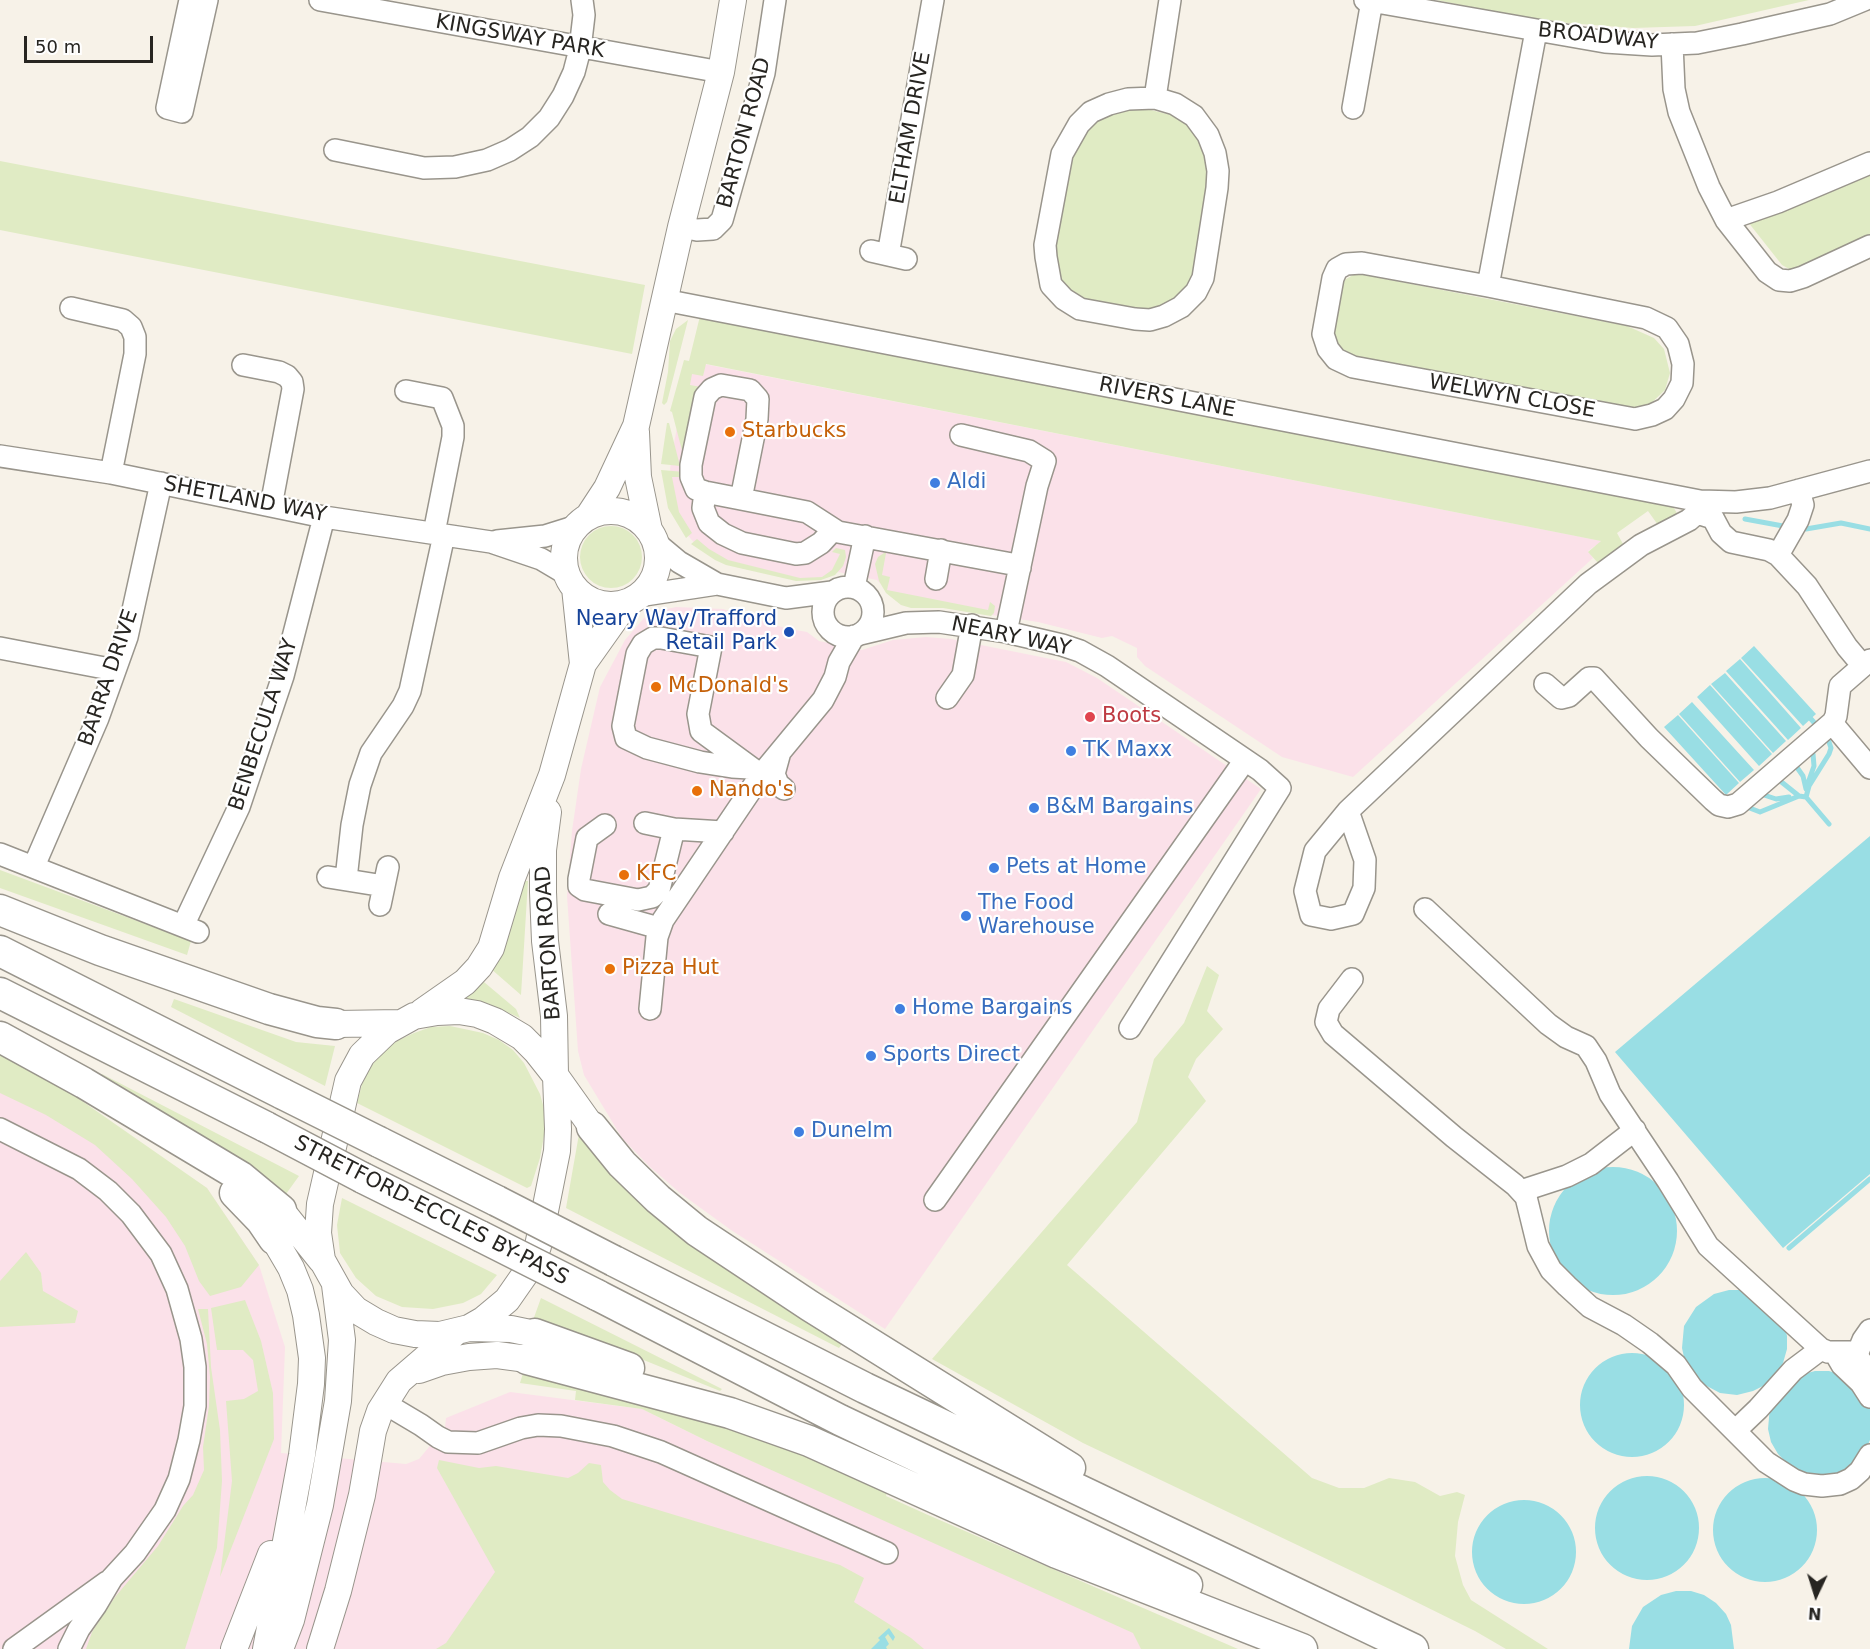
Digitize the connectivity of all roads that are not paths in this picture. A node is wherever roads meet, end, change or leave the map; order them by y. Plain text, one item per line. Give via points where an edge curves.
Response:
1 (190, 0) edge
2 (207, 0) edge
3 (320, 0) edge
4 (582, 0) edge
5 (733, 0) edge
6 (775, 0) edge
7 (933, 0) edge
8 (1170, 0) edge
9 (1864, 0) edge
10 (1368, 1) edge
11 (1536, 31) junction
12 (1672, 44) junction
13 (580, 49) junction
14 (721, 72) junction
15 (1155, 98) junction
16 (1353, 108) dead end
17 (335, 150) dead end
18 (1870, 163) edge
19 (1726, 220) junction
20 (681, 227) junction
21 (1870, 246) edge
22 (888, 255) dead end
23 (1488, 286) junction
24 (664, 300) junction
25 (70, 308) dead end
26 (243, 365) dead end
27 (406, 391) dead end
28 (636, 426) junction
29 (961, 435) dead end
30 (0, 456) edge
31 (1870, 471) edge
32 (111, 473) junction
33 (161, 483) junction
34 (1799, 490) junction
35 (705, 492) junction
36 (741, 499) junction
37 (271, 506) junction
38 (1699, 507) junction
39 (324, 517) junction
40 (583, 522) junction
41 (833, 530) junction
42 (439, 534) junction
43 (652, 536) junction
44 (865, 536) junction
45 (491, 542) junction
46 (941, 550) junction
47 (1778, 555) junction
48 (1020, 568) junction
49 (936, 579) dead end
50 (571, 581) junction
51 (717, 584) junction
52 (854, 587) junction
53 (832, 592) junction
54 (786, 598) junction
55 (633, 599) junction
56 (872, 603) junction
57 (906, 624) junction
58 (827, 625) junction
59 (972, 626) junction
60 (1006, 632) junction
61 (857, 635) junction
62 (0, 648) edge
63 (839, 662) junction
64 (1866, 663) edge
65 (583, 664) junction
66 (115, 670) junction
67 (1545, 684) dead end
68 (947, 698) dead end
69 (1832, 723) junction
70 (780, 752) junction
71 (1253, 765) junction
72 (1870, 768) edge
73 (756, 771) junction
74 (552, 776) junction
75 (784, 789) dead end
76 (1348, 811) junction
77 (645, 823) dead end
78 (604, 825) dead end
79 (674, 829) junction
80 (723, 832) junction
81 (0, 854) edge
82 (34, 866) junction
83 (384, 886) dead end
84 (1425, 909) dead end
85 (0, 910) edge
86 (609, 914) dead end
87 (659, 928) junction
88 (0, 951) edge
89 (1352, 979) dead end
90 (0, 993) edge
91 (651, 1009) dead end
92 (407, 1020) junction
93 (336, 1024) joint
94 (1130, 1028) dead end
95 (0, 1037) edge
96 (555, 1076) junction
97 (592, 1127) joint
98 (0, 1130) edge
99 (1635, 1130) junction
100 (1521, 1191) junction
101 (935, 1200) dead end
102 (278, 1225) junction
103 (322, 1260) junction
104 (335, 1284) junction
105 (462, 1330) junction
106 (1870, 1330) edge
107 (531, 1346) junction
108 (1828, 1351) junction
109 (1858, 1352) junction
110 (1870, 1372) edge
111 (399, 1381) junction
112 (1870, 1397) edge
113 (384, 1403) junction
114 (1735, 1431) junction
115 (302, 1455) junction
116 (1870, 1455) edge
117 (1197, 1547) junction
118 (887, 1553) dead end
119 (112, 1578) junction
120 (14, 1649) edge
121 (69, 1649) edge
122 (234, 1649) edge
123 (266, 1649) edge
124 (280, 1649) edge
125 (320, 1649) edge
126 (1302, 1649) edge
127 (1323, 1649) edge
128 (1413, 1649) edge

1 - 2 street via 167,108 182,112
3 - 13 street, KINGSWAY PARK
4 - 13 street
5 - 14 main road, BARTON ROAD
6 - 20 street, BARTON ROAD via 764,73 722,220 713,229
7 - 22 street, ELTHAM DRIVE
8 - 15 street
9 - 12 street, BROADWAY via 1790,24 1697,43
10 - 11 street, BROADWAY
10 - 16 street
11 - 12 street, BROADWAY via 1605,42
11 - 23 street
12 - 19 street via 1679,112
13 - 14 street, KINGSWAY PARK
13 - 17 street via 574,72 549,118 530,137 487,160 424,168
14 - 20 main road, BARTON ROAD
15 - 15 street via 1194,116 1215,153 1217,188 1203,278 1181,307 1150,320 1080,309 1051,285 1046,257 1062,154 1079,124 1091,112 1128,99
18 - 19 street
19 - 21 street via 1767,272 1779,280 1803,277
20 - 24 main road, BARTON ROAD
23 - 23 street, WELWYN CLOSE via 1646,318 1667,328 1678,344 1683,364 1682,383 1674,399 1665,409 1635,419 1353,367 1336,359 1328,349 1323,334 1333,278 1337,269 1346,264 1362,263
24 - 28 main road, BARTON ROAD
24 - 38 street, RIVERS LANE via 1671,496
25 - 32 street via 123,320 135,337
26 - 37 street via 279,372 292,382
27 - 42 street via 442,398 453,426
28 - 40 main road, BARTON ROAD via 607,488
28 - 43 main road, BARTON ROAD via 638,477
29 - 48 street via 1029,451 1045,461
30 - 32 street, SHETLAND WAY
31 - 34 street, RIVERS LANE
32 - 33 street, SHETLAND WAY
33 - 37 street, SHETLAND WAY
33 - 66 street, BARRA DRIVE via 127,637
34 - 38 street, RIVERS LANE via 1770,498
34 - 47 street via 1803,505
35 - 36 street
35 - 36 street via 696,489 691,477 705,397 721,385 744,388 755,394 758,407
35 - 41 street via 703,508 709,524 742,543 805,553
36 - 41 street via 807,512
37 - 39 street, SHETLAND WAY
38 - 47 street via 1731,542
38 - 76 street via 1689,520 1641,545 1588,584
39 - 42 street, SHETLAND WAY
39 - 82 street, BENBECULA WAY via 283,676 239,807 190,929
40 - 43 main road via 600,512 614,511 639,521
40 - 45 street, SHETLAND WAY via 545,536
40 - 50 main road via 565,549
41 - 44 street
42 - 45 street, SHETLAND WAY
42 - 83 street via 410,691 372,753 337,878
43 - 51 street via 679,562
43 - 55 main road via 658,557 656,572 649,586
44 - 46 street
44 - 52 street
45 - 50 street, SHETLAND WAY via 541,559
46 - 48 street
46 - 49 street
47 - 64 street via 1807,586 1847,647
48 - 60 street
50 - 55 main road via 598,603 613,605
50 - 65 main road, BARTON ROAD
51 - 54 street
51 - 55 street
52 - 53 street
52 - 56 street
53 - 54 street
53 - 58 street via 824,606
54 - 58 street
55 - 65 main road, BARTON ROAD
56 - 57 street
56 - 61 street via 870,624
57 - 59 street, NEARY WAY
57 - 61 street, NEARY WAY
58 - 61 street via 837,634
58 - 63 street
59 - 60 street, NEARY WAY
59 - 68 street via 963,675
60 - 71 street, NEARY WAY via 1062,645 1094,658
61 - 63 street
62 - 66 street
63 - 70 street via 823,700
64 - 69 street via 1840,686
65 - 74 main road, BARTON ROAD
66 - 82 street, BARRA DRIVE
67 - 69 street via 1561,698 1569,696 1588,678 1594,678 1649,738 1723,806 1738,804
69 - 72 street
70 - 73 street
70 - 75 street via 774,774
71 - 94 street, NEARY WAY via 1280,788
71 - 101 street
73 - 73 street via 683,758 647,748 624,735 637,654 643,644 661,638 711,647 698,714 701,731
73 - 80 street
74 - 92 main road, BARTON ROAD via 484,960 465,982
74 - 96 main road, BARTON ROAD via 543,850 543,892
76 - 76 street via 1315,851 1305,891 1311,915 1331,919 1353,914 1364,888 1365,860
77 - 79 street
78 - 79 street via 587,838 579,886 638,900 652,897 659,890
79 - 80 street
80 - 87 street
81 - 82 street, BENBECULA WAY
84 - 99 street via 1548,1024 1586,1046 1610,1094
85 - 93 highway via 269,1010
86 - 87 street
87 - 91 street
88 - 117 highway, STRETFORD-ECCLES BY-PASS, bridge via 865,1388
89 - 100 street via 1329,1009 1326,1022 1333,1034
90 - 127 highway, STRETFORD-ECCLES BY-PASS, bridge via 840,1420
92 - 93 main road
92 - 96 main road via 437,1012 477,1014 522,1037
92 - 103 main road, BARTON ROAD via 372,1044 348,1081 320,1204 318,1233
95 - 102 highway via 241,1177
96 - 97 main road
96 - 105 main road, BARTON ROAD via 557,1151 538,1246 530,1267 507,1300 483,1320
97 - 117 highway via 622,1164 697,1230 810,1306
98 - 119 street via 79,1169 108,1191 148,1234 183,1306 195,1367 195,1406 179,1479 165,1510
99 - 100 street via 1591,1164
99 - 108 street via 1708,1246
100 - 114 street via 1526,1197 1538,1246 1551,1270 1590,1307 1624,1325 1676,1365 1692,1388
102 - 103 main road
102 - 115 main road via 300,1290 310,1337 311,1384
103 - 104 main road
104 - 105 main road via 356,1310 394,1330 440,1335
104 - 124 main road via 342,1340 338,1401 320,1505
105 - 107 main road via 511,1329
105 - 111 main road, BARTON ROAD
106 - 109 street
107 - 111 main road via 442,1362
107 - 126 highway via 633,1369 730,1413 809,1441 1057,1553
108 - 109 street
108 - 112 street
108 - 114 street via 1792,1370
109 - 110 street
111 - 113 main road
113 - 118 street via 448,1442 478,1443 538,1425 613,1436 661,1452
113 - 125 main road via 373,1431 362,1495
114 - 116 street via 1766,1462 1804,1484 1840,1484 1860,1471
115 - 122 main road via 268,1564
115 - 123 main road
117 - 128 highway
119 - 120 street
119 - 121 street

